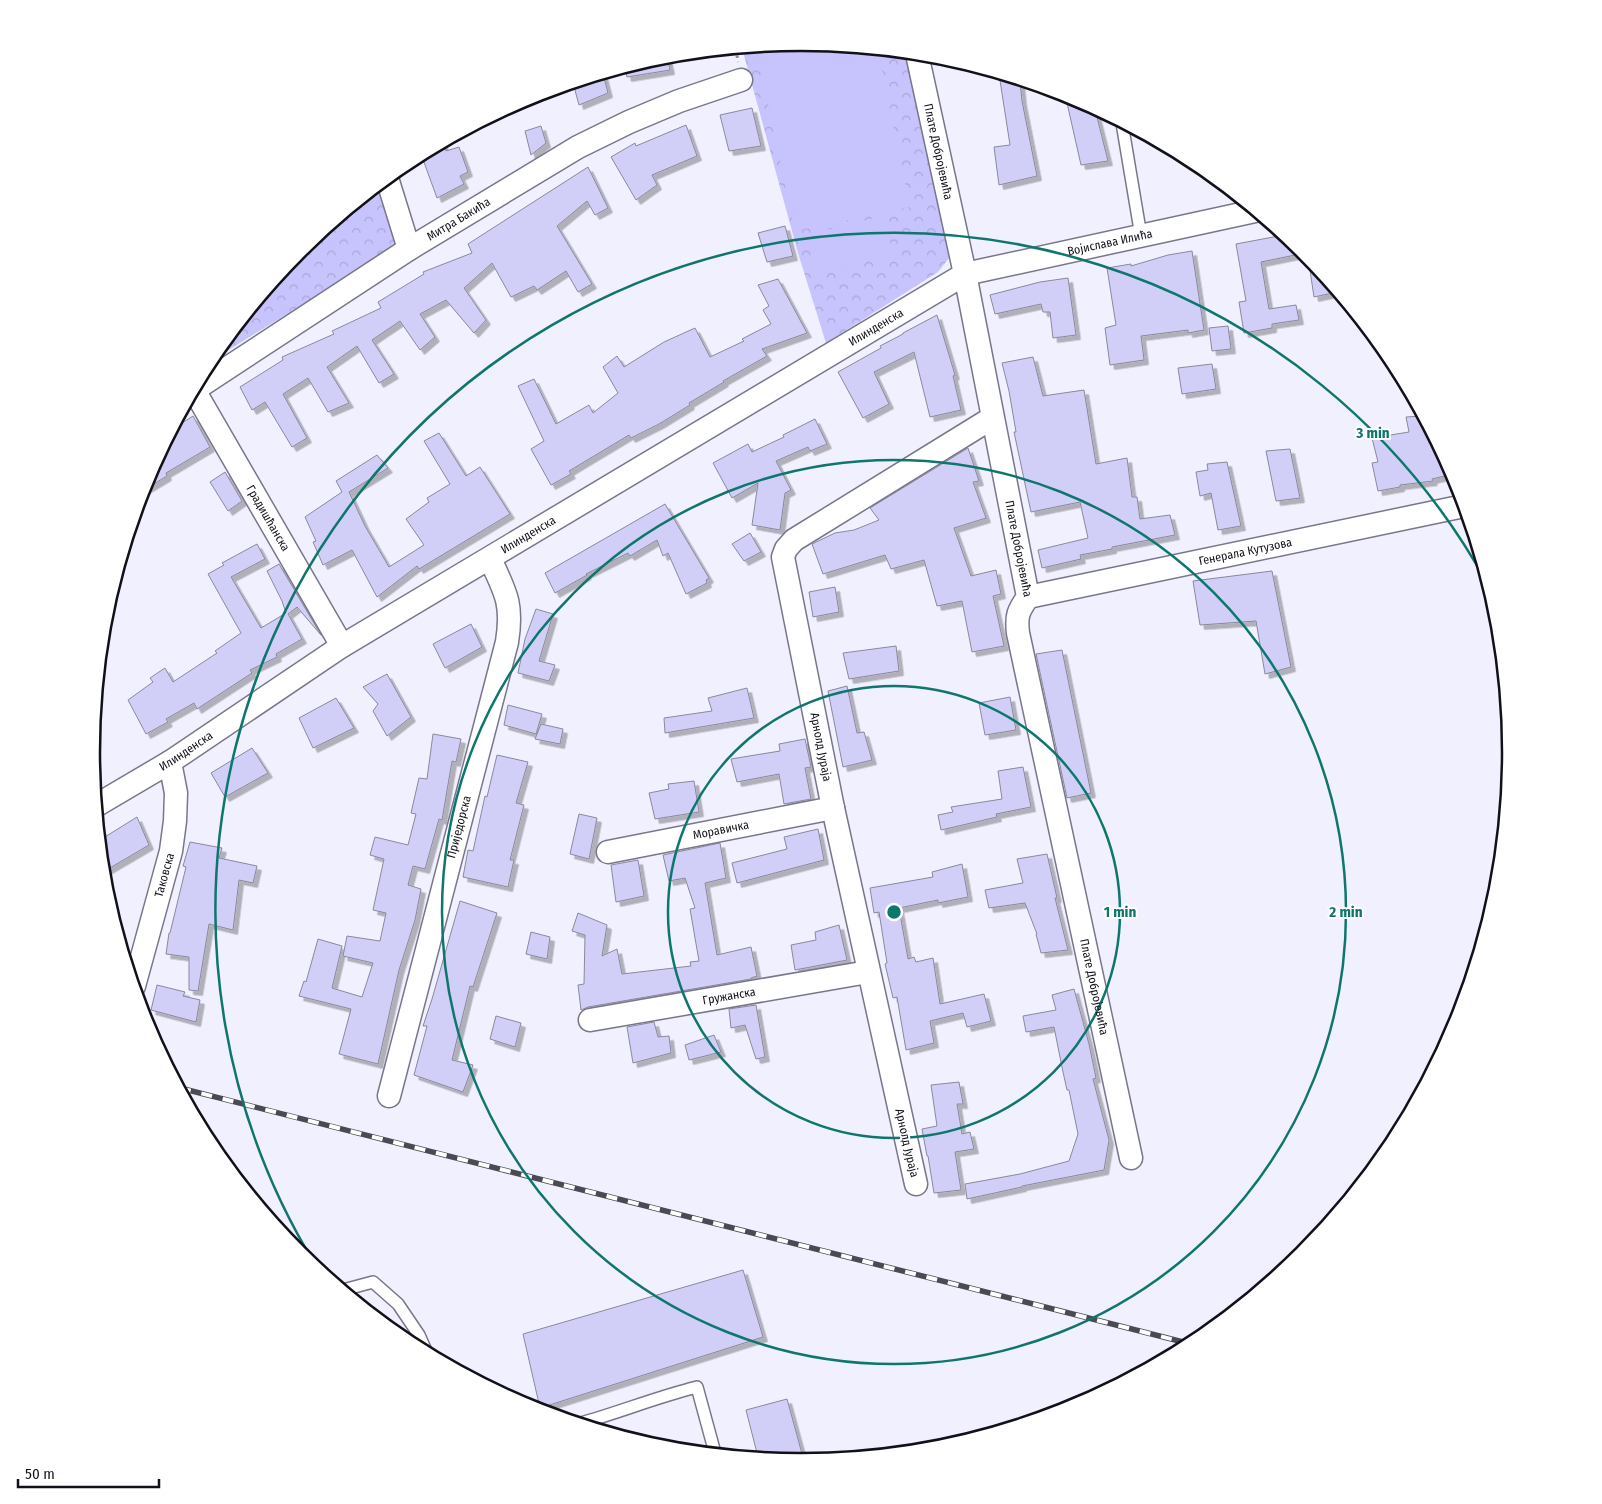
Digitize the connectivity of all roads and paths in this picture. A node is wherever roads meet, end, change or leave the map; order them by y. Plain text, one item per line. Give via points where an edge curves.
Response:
1 (919, 62) edge
2 (741, 80) dead end
3 (1123, 130) edge
4 (389, 185) edge
5 (1248, 213) edge
6 (1141, 236) junction
7 (409, 249) junction
8 (965, 274) junction
9 (206, 382) edge
10 (198, 396) edge
11 (992, 418) junction
12 (1457, 507) edge
13 (490, 559) junction
14 (1028, 597) junction
15 (342, 646) junction
16 (170, 762) junction
17 (102, 803) edge
18 (833, 808) junction
19 (608, 852) dead end
20 (868, 972) junction
21 (137, 976) edge
22 (590, 1020) dead end
23 (389, 1096) dead end
24 (1131, 1158) dead end
25 (916, 1184) dead end
26 (350, 1288) edge
27 (422, 1341) edge
28 (591, 1420) edge
29 (713, 1447) edge

1 - 8 street, Плате Добројевића
2 - 7 street, Митра Бакића via 679,100 578,147
3 - 6 lane
4 - 7 street
5 - 6 street, Војислава Илића
6 - 8 street, Војислава Илића
7 - 9 street, Митра Бакића
8 - 11 street, Плате Добројевића
8 - 13 street, Илинденска
10 - 15 street, Градишћанска
11 - 14 street, Плате Добројевића
11 - 18 street, Арнолд Јураја via 786,548 783,556
12 - 14 street, Генерала Кутузова
13 - 15 street, Илинденска
13 - 23 street, Приједорска via 506,593 510,623
14 - 24 street, Плате Добројевића via 1016,620 1018,633
15 - 16 street, Илинденска
16 - 17 street, Илинденска
16 - 21 street, Таковска via 176,793 171,851
18 - 19 street, Моравичка
18 - 20 street, Арнолд Јураја
20 - 22 street, Гружанска
20 - 25 street, Арнолд Јураја
26 - 27 lane via 373,1282 398,1304
28 - 29 lane via 697,1387

